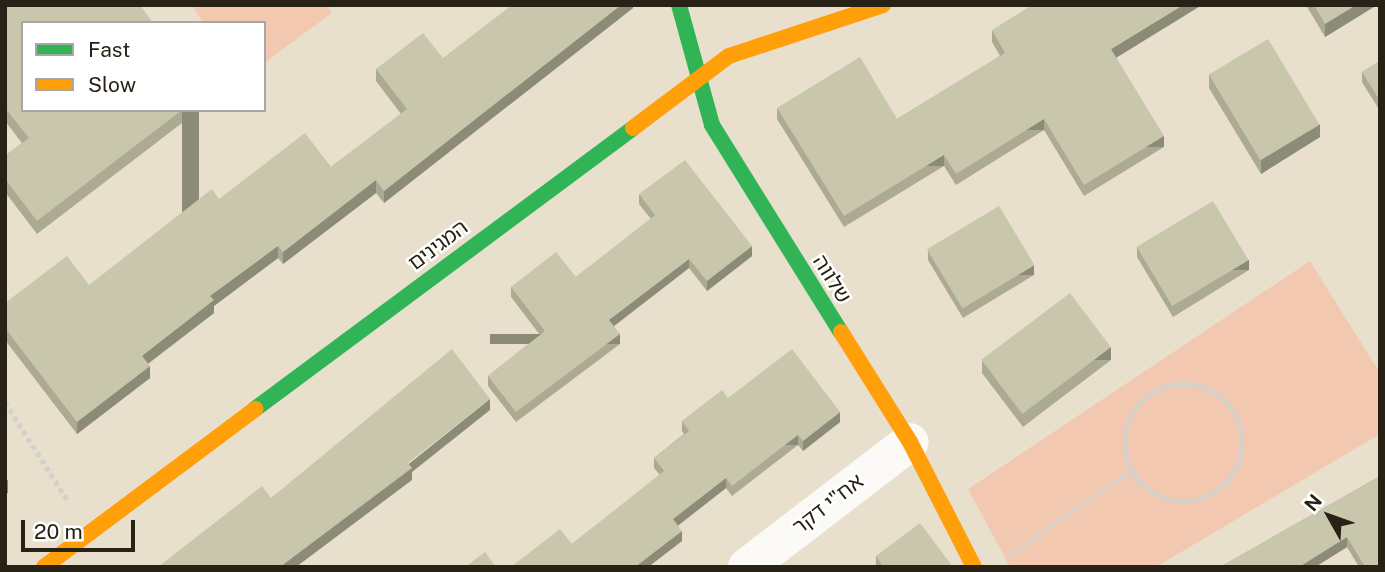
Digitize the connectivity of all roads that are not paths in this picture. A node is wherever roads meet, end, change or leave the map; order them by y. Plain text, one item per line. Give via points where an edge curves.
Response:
1 (679, 5) edge
2 (883, 5) edge
3 (695, 81) junction
4 (909, 442) junction
5 (44, 567) edge
6 (747, 567) edge
7 (974, 567) edge

1 - 3 street, שלווה
2 - 3 street, המגינים via 729,56
3 - 4 street, שלווה via 724,145
3 - 5 street, המגינים
4 - 6 street, אח"י דקר
4 - 7 street, שלווה

